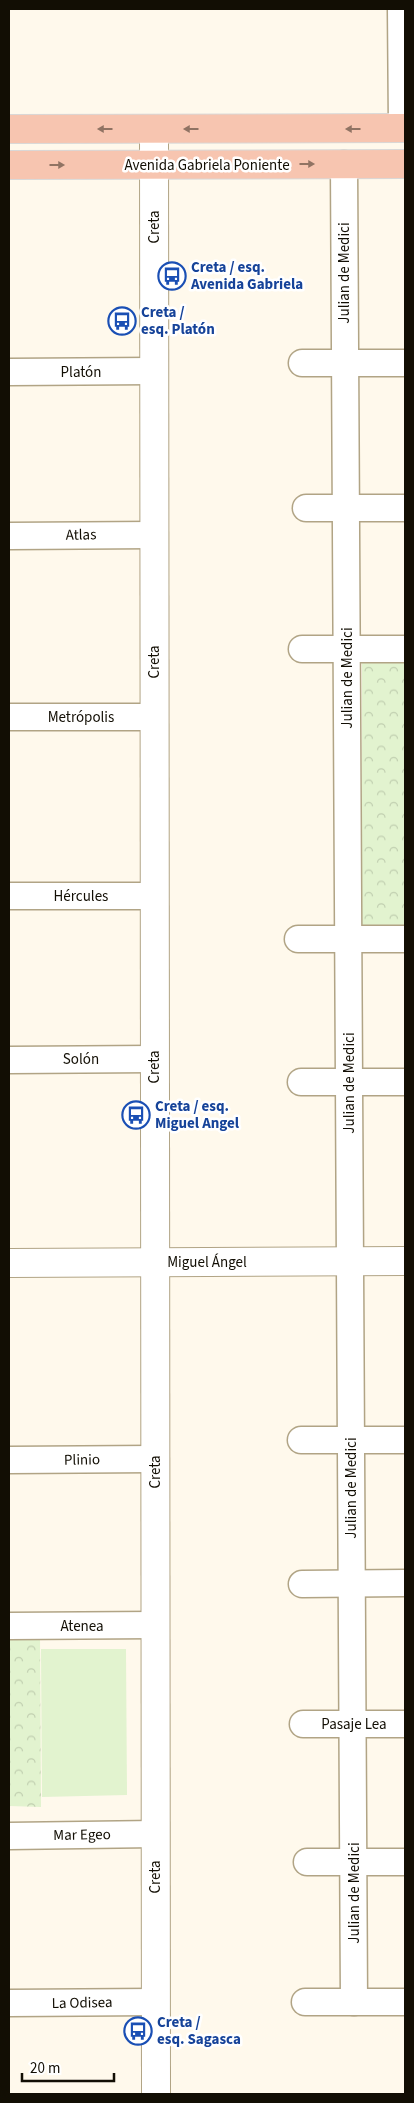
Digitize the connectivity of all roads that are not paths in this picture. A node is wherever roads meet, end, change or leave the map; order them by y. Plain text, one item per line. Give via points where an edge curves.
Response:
1 (401, 9) edge
2 (404, 128) edge
3 (9, 129) edge
4 (154, 129) junction
5 (344, 164) junction
6 (405, 164) edge
7 (9, 165) edge
8 (153, 165) junction
9 (302, 363) dead end
10 (345, 363) junction
11 (405, 363) edge
12 (154, 371) junction
13 (9, 372) edge
14 (306, 508) dead end
15 (346, 508) junction
16 (405, 508) edge
17 (154, 535) junction
18 (9, 536) edge
19 (302, 649) dead end
20 (346, 649) junction
21 (405, 649) edge
22 (9, 717) edge
23 (154, 717) junction
24 (9, 896) edge
25 (154, 896) junction
26 (298, 939) dead end
27 (348, 939) junction
28 (405, 939) edge
29 (154, 1059) junction
30 (9, 1060) edge
31 (302, 1082) dead end
32 (349, 1082) junction
33 (405, 1082) edge
34 (350, 1261) junction
35 (405, 1261) edge
36 (154, 1262) junction
37 (9, 1263) edge
38 (301, 1440) dead end
39 (351, 1440) junction
40 (405, 1440) edge
41 (154, 1459) junction
42 (9, 1460) edge
43 (405, 1583) edge
44 (302, 1584) dead end
45 (352, 1584) junction
46 (155, 1625) junction
47 (9, 1626) edge
48 (303, 1724) dead end
49 (353, 1724) junction
50 (405, 1724) edge
51 (155, 1834) junction
52 (9, 1836) edge
53 (307, 1862) dead end
54 (354, 1862) junction
55 (405, 1862) edge
56 (155, 2002) junction
57 (305, 2002) dead end
58 (354, 2002) junction
59 (405, 2002) edge
60 (9, 2003) edge
61 (156, 2094) edge

1 - 2 street
2 -> 4 main road
4 -> 3 main road
4 - 8 street, Creta
5 - 6 main road, Avenida Gabriela Poniente
8 -> 5 main road, Avenida Gabriela Poniente
5 - 10 street, Julian de Medici
7 -> 8 main road, Avenida Gabriela Poniente
8 - 12 street, Creta
9 - 10 street
10 - 11 street
10 - 15 street, Julian de Medici
12 - 13 street, Platón
12 - 17 street, Creta
14 - 15 street
15 - 16 street
15 - 20 street, Julian de Medici
17 - 18 street, Atlas
17 - 23 street, Creta
19 - 20 street
20 - 21 street
20 - 27 street, Julian de Medici
22 - 23 street, Metrópolis
23 - 25 street, Creta
24 - 25 street, Hércules
25 - 29 street, Creta
26 - 27 street
27 - 28 street
27 - 32 street, Julian de Medici
29 - 30 street, Solón
29 - 36 street, Creta
31 - 32 street
32 - 33 street
32 - 34 street, Julian de Medici
34 - 35 street, Miguel Ángel
34 - 36 street, Miguel Ángel
34 - 39 street, Julian de Medici
36 - 37 street, Miguel Ángel
36 - 41 street, Creta
38 - 39 street
39 - 40 street
39 - 45 street, Julian de Medici
41 - 42 street, Plinio
41 - 46 street, Creta
43 - 45 street
44 - 45 street
45 - 49 street, Julian de Medici
46 - 47 street, Atenea
46 - 51 street, Creta
48 - 49 street, Pasaje Lea
49 - 50 street, Pasaje Lea
49 - 54 street, Julian de Medici
51 - 52 street, Mar Egeo
51 - 56 street, Creta
53 - 54 street
54 - 55 street
54 - 58 street, Julian de Medici
56 - 60 street, La Odisea
56 - 61 street, Creta
57 - 58 street
58 - 59 street

